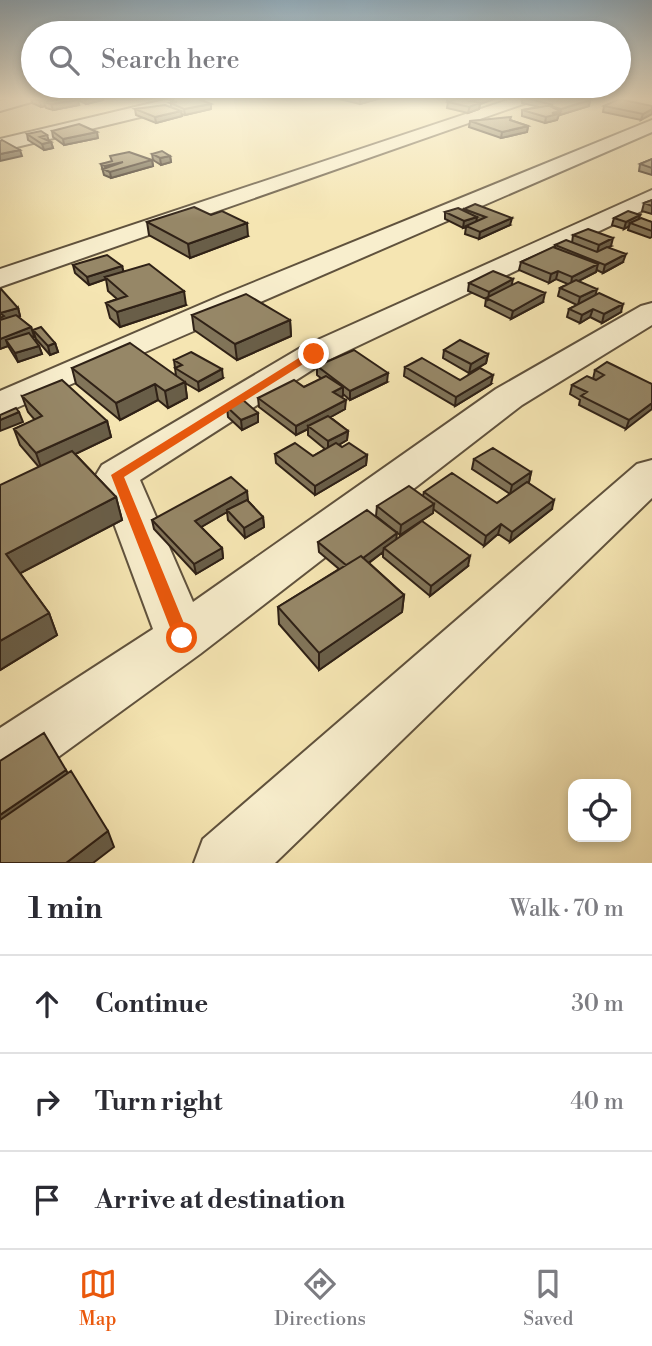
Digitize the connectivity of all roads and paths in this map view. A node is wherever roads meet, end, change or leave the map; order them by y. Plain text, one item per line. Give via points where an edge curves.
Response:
1 (28, 138) edge
2 (412, 138) edge
3 (620, 138) edge
4 (0, 145) edge
5 (652, 197) edge
6 (0, 278) edge
7 (652, 312) edge
8 (0, 404) edge
9 (652, 474) edge
10 (182, 638) junction
11 (0, 763) edge
12 (227, 863) edge

1 - 4 street
2 - 6 street
3 - 8 street
5 - 10 street via 314,354 117,475
7 - 10 street via 509,397
9 - 12 street
10 - 11 street

